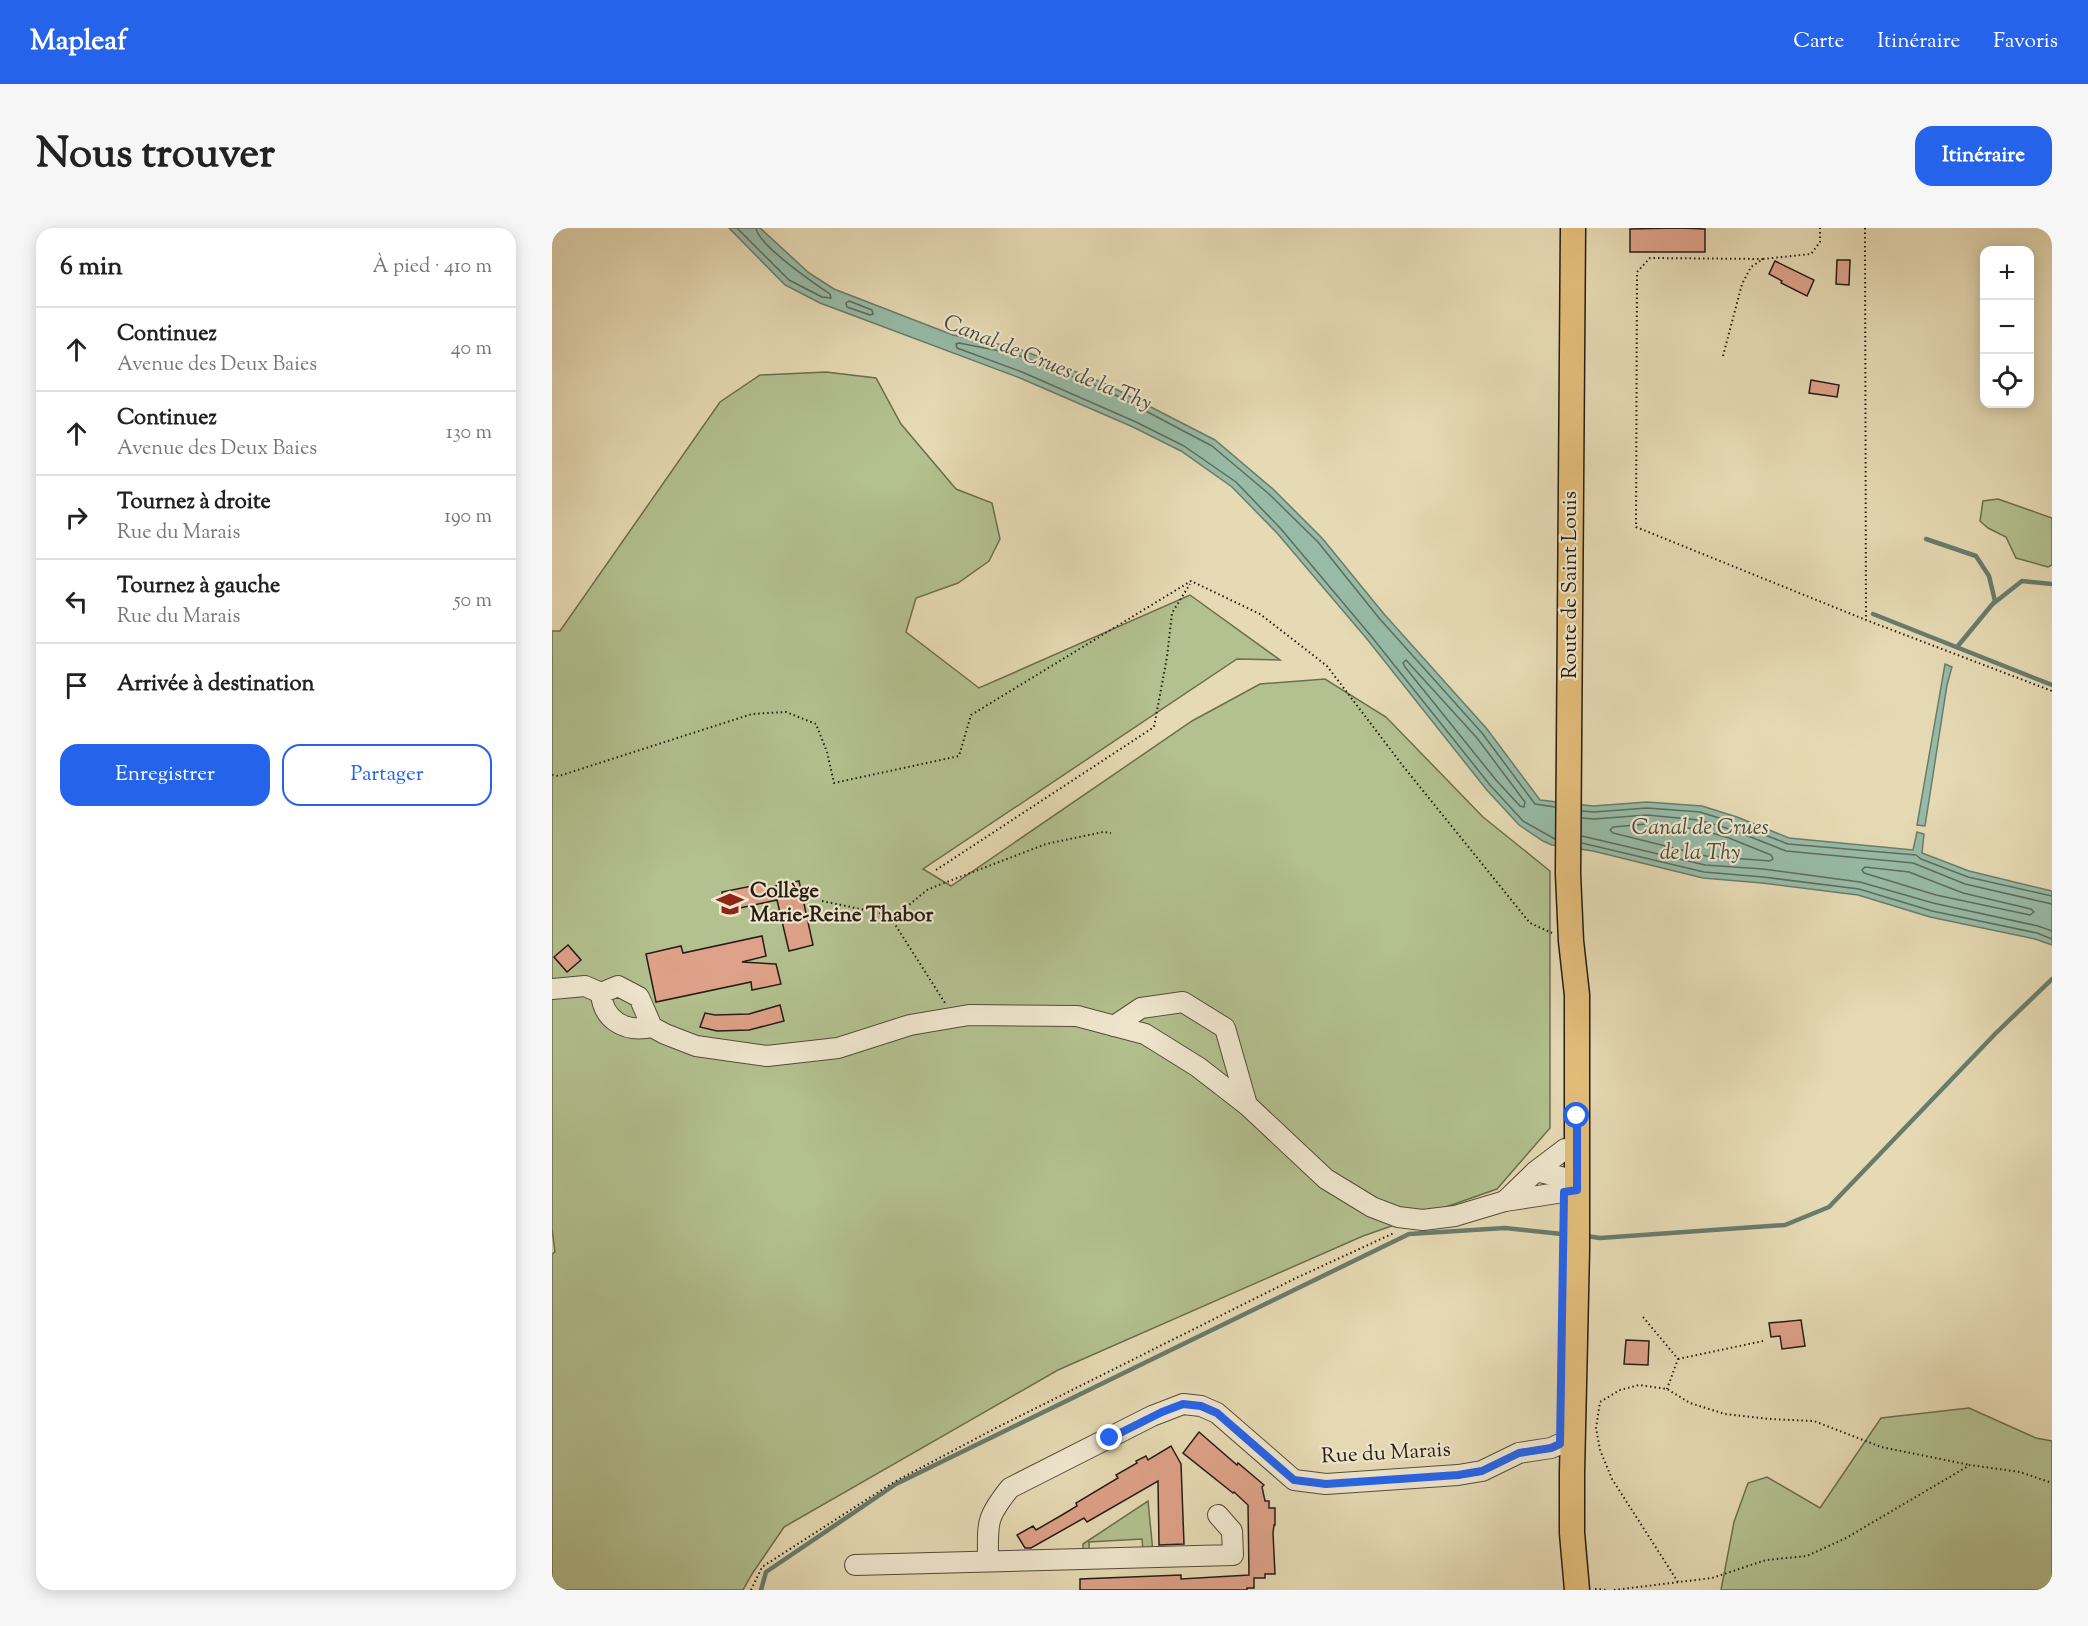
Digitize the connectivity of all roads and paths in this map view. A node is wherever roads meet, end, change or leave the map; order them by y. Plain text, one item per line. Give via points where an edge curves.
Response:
1 (1573, 228) edge
2 (1820, 228) edge
3 (1865, 228) edge
4 (1763, 259) junction
5 (1723, 356) dead end
6 (1191, 581) junction
7 (1866, 620) junction
8 (2052, 691) edge
9 (552, 775) edge
10 (1111, 833) dead end
11 (936, 870) dead end
12 (822, 901) dead end
13 (892, 919) junction
14 (1571, 941) junction
15 (552, 989) edge
16 (601, 993) junction
17 (955, 1018) junction
18 (1114, 1026) junction
19 (652, 1027) junction
20 (1247, 1105) junction
21 (1564, 1149) junction
22 (1536, 1171) junction
23 (1570, 1197) junction
24 (1505, 1201) junction
25 (1423, 1220) junction
26 (1570, 1250) junction
27 (1643, 1317) dead end
28 (1763, 1341) dead end
29 (1678, 1359) junction
30 (1667, 1389) junction
31 (1560, 1444) junction
32 (1970, 1466) junction
33 (2052, 1483) edge
34 (1218, 1515) dead end
35 (988, 1561) junction
36 (855, 1564) dead end
37 (1678, 1582) junction
38 (751, 1590) edge
39 (1566, 1590) edge
40 (1577, 1590) edge
41 (1589, 1590) edge
42 (1608, 1590) edge
43 (1614, 1590) edge

1 - 14 main road, Route de Saint Louis via 1568,874
2 - 4 path via 1820,242 1810,254
3 - 7 path
4 - 5 path via 1751,267 1742,284
4 - 7 path via 1650,258 1637,272 1636,527
6 - 9 path via 971,715 959,756 834,783 816,724 786,712 752,714
6 - 11 path via 1172,613 1154,727
6 - 14 path via 1260,614 1327,666 1530,923
7 - 8 path
10 - 13 path via 1046,844 939,885
12 - 13 path via 889,915
13 - 17 path
14 - 21 main road
14 - 23 main road via 1577,995
15 - 16 street via 585,986
16 - 19 street via 602,1006 622,1026 640,1030
16 - 19 street via 618,986 639,997
17 - 18 street via 1077,1016
17 - 19 street via 910,1025 838,1048 766,1056 696,1046
18 - 20 street via 1145,1034 1198,1066
18 - 20 street via 1141,1008 1183,1002 1225,1028
20 - 25 street via 1326,1179 1372,1207 1398,1217
21 - 22 street
21 - 23 main road
22 - 23 street
22 - 24 street
23 - 24 street
23 - 26 main road
24 - 25 street via 1455,1216
25 - 38 path via 1178,1336 894,1482 762,1567
26 - 31 main road
26 - 40 main road via 1572,1533
27 - 29 path
28 - 29 path
29 - 30 path
30 - 32 path via 1690,1403 1725,1414 1814,1421 1881,1447
30 - 37 path via 1639,1385 1620,1390 1600,1402 1596,1428 1612,1479
31 - 35 street, Rue du Marais via 1519,1453 1482,1471 1326,1484 1294,1480 1217,1413 1183,1404 1010,1488 993,1509 988,1524
31 - 39 main road
32 - 33 path via 2020,1472
32 - 37 path via 1846,1538 1807,1556 1766,1560 1712,1578
34 - 35 street via 1232,1531 1233,1555
35 - 36 street
37 - 43 path
41 - 42 path

